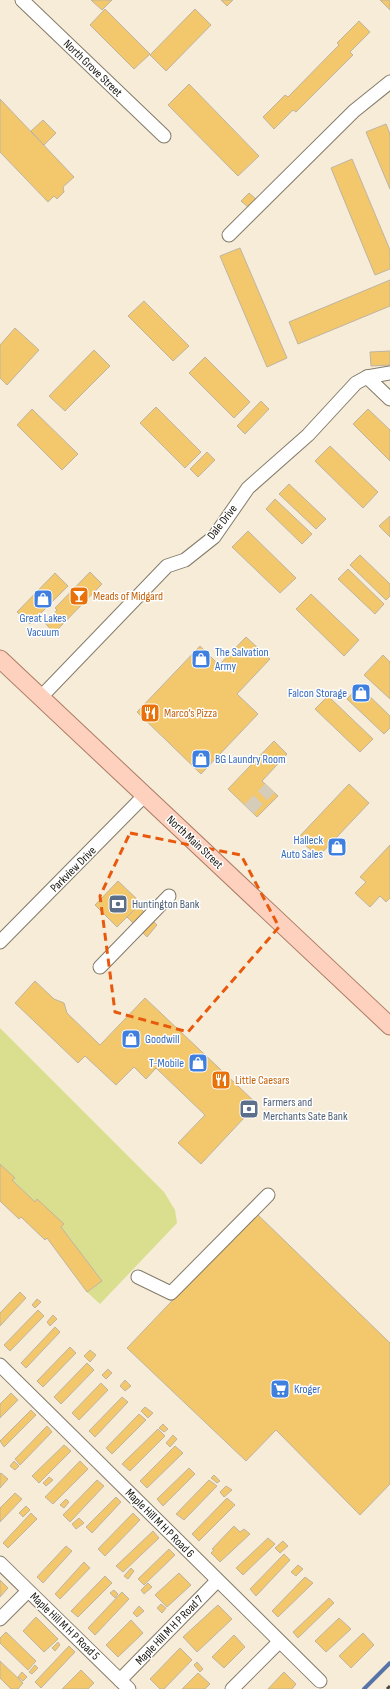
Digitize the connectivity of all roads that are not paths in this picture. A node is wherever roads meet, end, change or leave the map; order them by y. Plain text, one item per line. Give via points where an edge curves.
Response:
1 (22, 0) edge
2 (390, 82) edge
3 (164, 136) dead end
4 (229, 235) dead end
5 (390, 373) edge
6 (367, 377) junction
7 (390, 399) edge
8 (0, 659) edge
9 (41, 697) junction
10 (145, 796) junction
11 (169, 896) dead end
12 (0, 942) edge
13 (100, 967) dead end
14 (390, 1026) edge
15 (268, 1194) dead end
16 (138, 1277) dead end
17 (0, 1365) edge
18 (0, 1563) edge
19 (218, 1581) junction
20 (28, 1591) junction
21 (0, 1619) edge
22 (279, 1642) junction
23 (320, 1681) dead end
24 (125, 1684) edge
25 (232, 1689) edge

1 - 3 street, North Grove Street
2 - 4 street via 354,111
5 - 6 street, Dale Drive
6 - 7 street
6 - 9 street, Dale Drive via 356,383 308,435 248,488 214,536 186,560 167,566
8 - 9 main road, North Main Street
9 - 10 main road, North Main Street
10 - 12 street, Parkview Drive
10 - 14 main road, North Main Street
11 - 13 street
15 - 16 street via 170,1293
17 - 19 street, Maple Hill M H P Road 6
18 - 20 street, Maple Hill M H P Road 5
19 - 22 street, Maple Hill M H P Road 6
19 - 24 street, Maple Hill M H P Road 7
20 - 21 street
20 - 24 street, Maple Hill M H P Road 5
22 - 23 street, Maple Hill M H P Road 6
22 - 25 street

